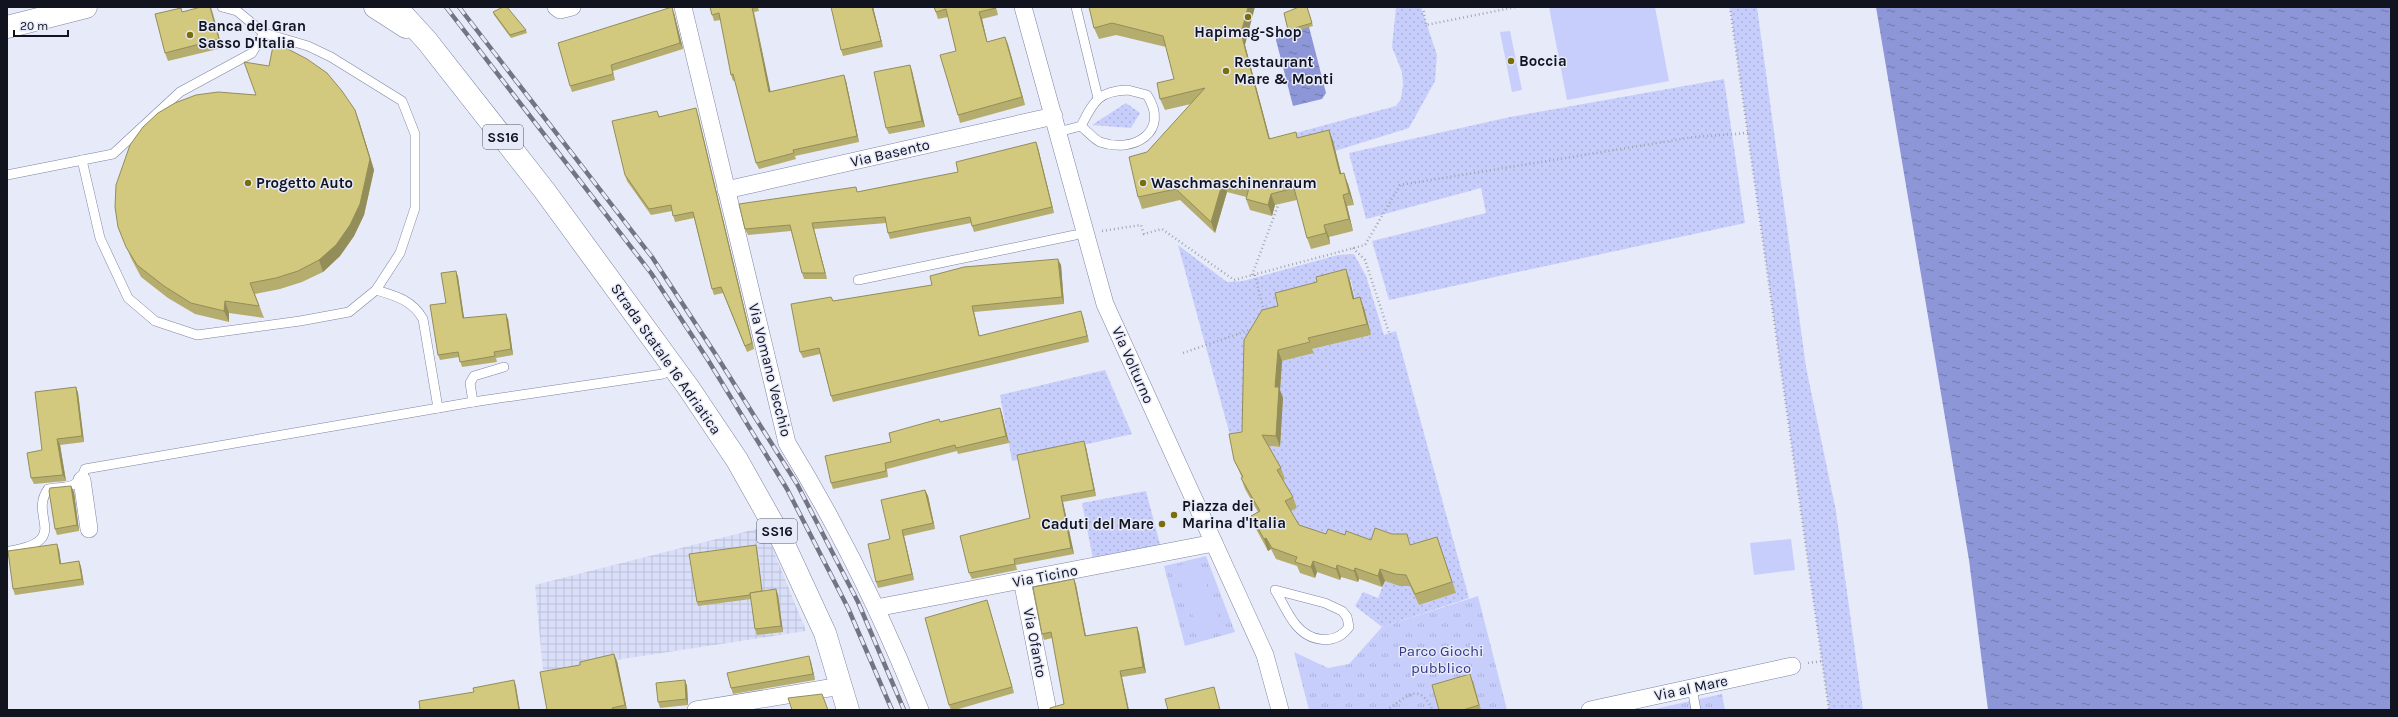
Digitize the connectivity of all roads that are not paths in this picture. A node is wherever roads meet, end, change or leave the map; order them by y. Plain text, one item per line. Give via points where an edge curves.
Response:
1 (86, 7) edge
2 (222, 7) edge
3 (375, 7) edge
4 (396, 7) edge
5 (556, 7) edge
6 (572, 7) edge
7 (683, 7) edge
8 (1023, 7) edge
9 (1076, 7) edge
10 (7, 27) edge
11 (264, 33) junction
12 (427, 42) junction
13 (1098, 98) junction
14 (1056, 124) junction
15 (1081, 126) junction
16 (82, 160) junction
17 (7, 175) edge
18 (726, 190) junction
19 (1081, 234) junction
20 (858, 280) dead end
21 (376, 290) junction
22 (504, 367) dead end
23 (674, 367) junction
24 (473, 402) junction
25 (438, 408) junction
26 (82, 480) junction
27 (89, 529) dead end
28 (1214, 543) junction
29 (10, 551) edge
30 (1022, 580) junction
31 (1275, 590) joint
32 (876, 608) junction
33 (1792, 666) dead end
34 (841, 686) junction
35 (1692, 688) junction
36 (1047, 706) dead end
37 (705, 709) edge
38 (848, 710) edge
39 (920, 710) edge
40 (1280, 710) edge
41 (1590, 710) edge
42 (1696, 710) edge

1 - 10 main road
2 - 11 lane via 237,11
3 - 12 main road, Strada Statale 16 Adriatica / SS16
4 - 12 main road, Strada Statale 16 Adriatica / SS16
5 - 6 street via 560,10
7 - 18 street, Via Vomano Vecchio
8 - 14 street, Via Volturno
9 - 13 lane
11 - 16 lane via 252,53 180,92 113,154
11 - 21 lane via 308,46 331,57 402,101 415,134 415,208 400,253
12 - 23 main road, Strada Statale 16 Adriatica / SS16 via 544,190
13 - 15 lane
13 - 15 lane via 1113,90 1128,90 1147,95 1156,122 1148,135 1126,145 1099,141
14 - 15 lane
14 - 18 street, Via Basento
14 - 19 street, Via Volturno
16 - 17 lane
16 - 21 lane via 100,238 128,298 155,321 197,335 300,322 349,312
18 - 32 street, Via Vomano Vecchio via 787,443 811,482
19 - 20 lane
19 - 28 street, Via Volturno via 1105,304
21 - 25 lane via 402,297 423,319
22 - 24 lane via 474,376 470,383
23 - 24 lane via 663,374
23 - 34 main road, Strada Statale 16 Adriatica / SS16 via 737,460 782,540 825,633
24 - 25 lane
25 - 26 lane via 85,469
26 - 27 street
26 - 29 lane via 75,485 48,489 43,495 45,531 40,541 30,547
28 - 30 street, Via Ticino
28 - 40 street, Via Volturno via 1265,655
30 - 32 street, Via Ticino
30 - 36 street, Via Ofanto
31 - 31 lane via 1289,614 1305,633 1321,640 1334,639 1349,626 1347,617 1335,607
32 - 39 street, Via Vomano Vecchio
33 - 35 street, Via al Mare
34 - 37 street
34 - 38 main road, Strada Statale 16 Adriatica / SS16
35 - 41 street, Via al Mare
35 - 42 lane

